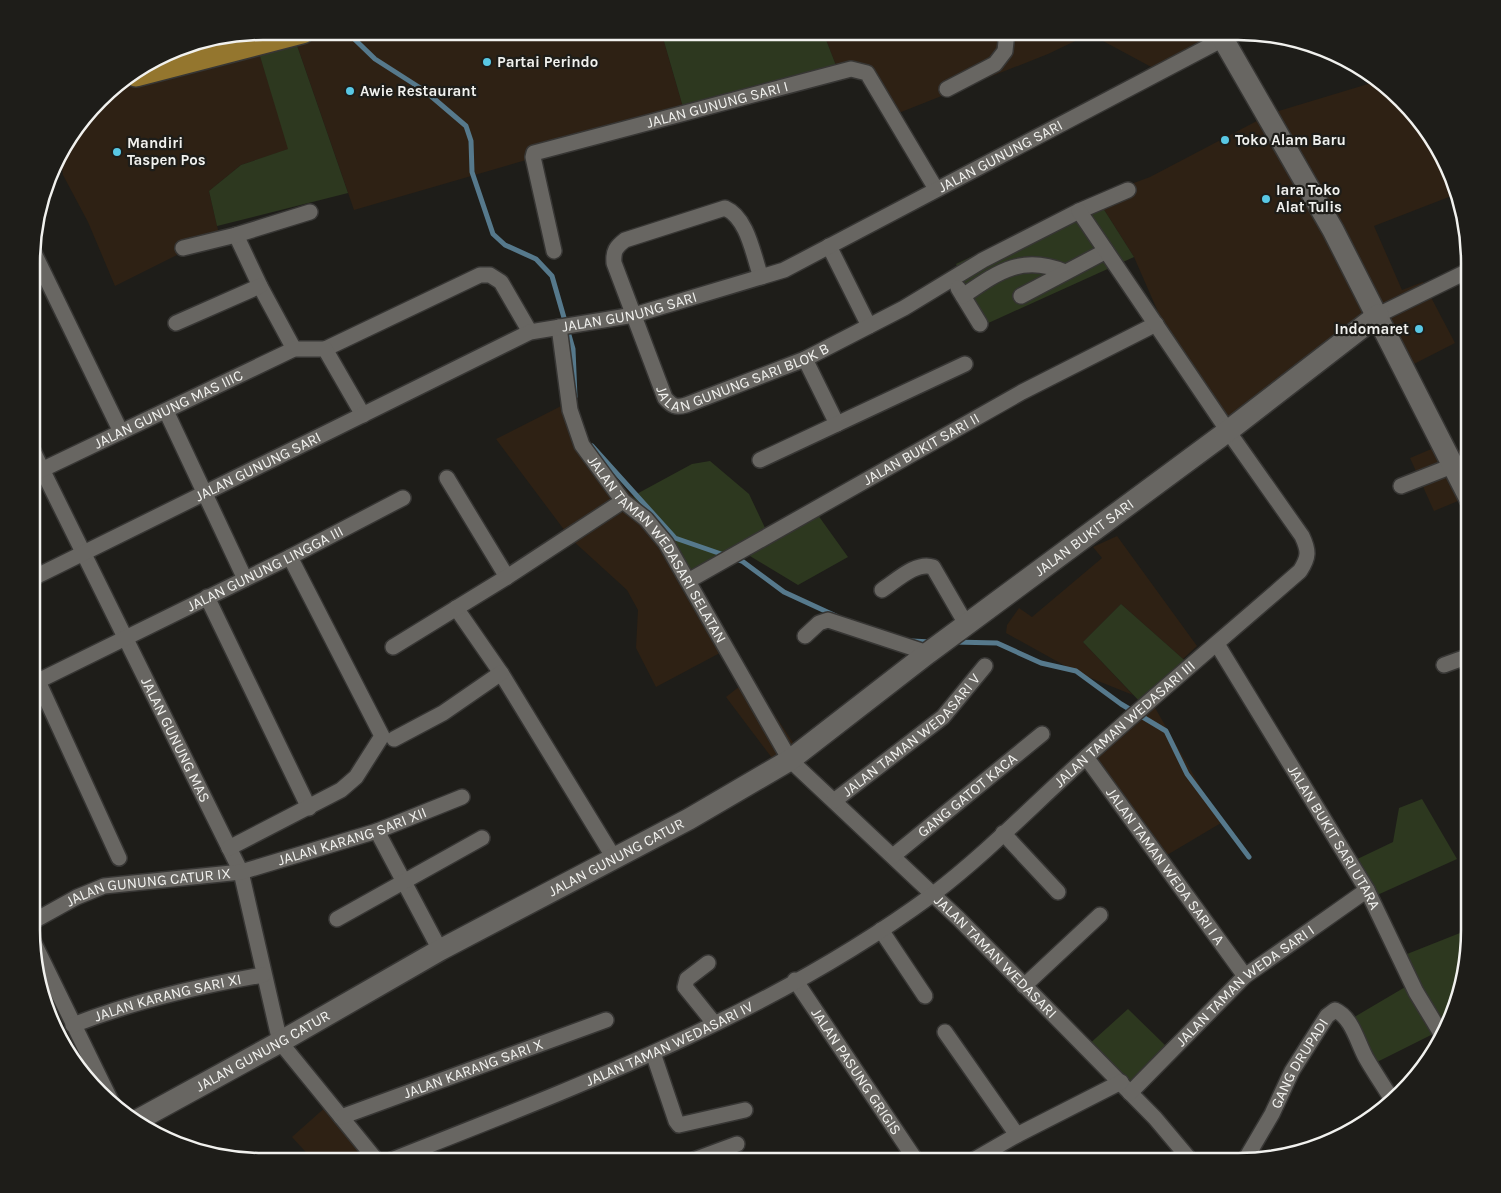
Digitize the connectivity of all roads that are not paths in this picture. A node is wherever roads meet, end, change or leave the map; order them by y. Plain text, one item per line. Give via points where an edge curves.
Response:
1 (246, 40) edge
2 (1006, 40) edge
3 (1212, 40) edge
4 (1224, 40) edge
5 (154, 69) edge
6 (947, 89) dead end
7 (936, 189) junction
8 (1128, 190) dead end
9 (1079, 211) junction
10 (310, 212) dead end
11 (236, 235) junction
12 (829, 246) junction
13 (183, 248) dead end
14 (554, 251) dead end
15 (1106, 251) junction
16 (40, 265) edge
17 (1065, 272) junction
18 (1461, 274) edge
19 (761, 277) junction
20 (953, 278) junction
21 (260, 286) junction
22 (963, 296) junction
23 (1021, 296) dead end
24 (1378, 315) junction
25 (634, 316) junction
26 (176, 324) dead end
27 (980, 324) dead end
28 (1156, 324) junction
29 (869, 326) junction
30 (558, 327) junction
31 (530, 332) junction
32 (294, 349) junction
33 (325, 350) junction
34 (805, 359) junction
35 (965, 364) dead end
36 (166, 411) junction
37 (363, 415) junction
38 (837, 424) junction
39 (1228, 431) junction
40 (121, 432) junction
41 (760, 460) dead end
42 (1452, 466) junction
43 (40, 471) edge
44 (40, 477) edge
45 (447, 478) dead end
46 (1461, 482) edge
47 (1401, 486) dead end
48 (205, 493) junction
49 (404, 498) dead end
50 (623, 501) junction
51 (83, 553) junction
52 (290, 557) junction
53 (40, 574) edge
54 (507, 578) junction
55 (245, 579) junction
56 (688, 581) junction
57 (882, 590) dead end
58 (207, 598) junction
59 (456, 608) junction
60 (966, 624) junction
61 (805, 636) dead end
62 (125, 638) junction
63 (1217, 644) junction
64 (392, 647) dead end
65 (928, 652) junction
66 (1461, 659) edge
67 (1444, 665) dead end
68 (985, 666) dead end
69 (501, 673) junction
70 (40, 680) edge
71 (40, 692) edge
72 (1042, 734) dead end
73 (388, 737) junction
74 (1086, 757) junction
75 (790, 760) junction
76 (462, 797) dead end
77 (834, 801) junction
78 (310, 808) junction
79 (377, 831) junction
80 (1003, 834) junction
81 (482, 838) dead end
82 (229, 848) junction
83 (893, 856) junction
84 (120, 858) dead end
85 (614, 858) junction
86 (241, 872) junction
87 (405, 881) junction
88 (1367, 890) junction
89 (1058, 892) dead end
90 (933, 893) junction
91 (1100, 915) dead end
92 (40, 918) edge
93 (337, 919) dead end
94 (881, 930) junction
95 (440, 950) junction
96 (42, 960) edge
97 (708, 963) dead end
98 (263, 974) junction
99 (1245, 976) junction
100 (795, 980) junction
101 (1024, 986) junction
102 (924, 996) dead end
103 (606, 1020) dead end
104 (714, 1023) junction
105 (74, 1025) junction
106 (1438, 1029) edge
107 (945, 1032) dead end
108 (280, 1042) junction
109 (653, 1053) junction
110 (104, 1087) edge
111 (1126, 1088) junction
112 (1389, 1094) edge
113 (745, 1110) dead end
114 (142, 1117) edge
115 (341, 1117) junction
116 (1017, 1135) junction
117 (737, 1144) dead end
118 (370, 1153) edge
119 (409, 1153) edge
120 (714, 1153) edge
121 (910, 1153) edge
122 (986, 1153) edge
123 (1184, 1153) edge
124 (1249, 1153) edge

1 - 5 main road
2 - 6 street via 1005,51 995,64
3 - 7 street, JALAN GUNUNG SARI
4 - 24 street via 1312,191
7 - 12 street, JALAN GUNUNG SARI
7 - 14 street, JALAN GUNUNG SARI I via 867,73 851,69 534,153 532,157
8 - 9 street, JALAN GUNUNG SARI BLOK B
9 - 15 street
9 - 20 street, JALAN GUNUNG SARI BLOK B
10 - 11 street
11 - 13 street
11 - 21 street
12 - 19 street, JALAN GUNUNG SARI via 784,270
12 - 29 street
15 - 17 street
15 - 28 street
16 - 40 street
17 - 22 street via 1047,264 1026,264 994,275
17 - 23 street
18 - 24 street
19 - 25 street, JALAN GUNUNG SARI
19 - 25 street, JALAN GUNUNG SARI BLOK B via 735,213 725,208 714,211 617,245 614,263
20 - 22 street
20 - 29 street, JALAN GUNUNG SARI BLOK B
21 - 26 street
21 - 32 street
22 - 27 street
24 - 39 street, JALAN BUKIT SARI
24 - 42 street
25 - 30 street, JALAN GUNUNG SARI
25 - 34 street, JALAN GUNUNG SARI BLOK B via 665,398 678,407
28 - 39 street
28 - 56 street, JALAN BUKIT SARI II via 1022,392
29 - 34 street, JALAN GUNUNG SARI BLOK B
30 - 31 street, JALAN GUNUNG SARI
30 - 50 street, JALAN TAMAN WEDASARI SELATAN via 576,430 593,463
31 - 33 street via 501,282 484,274
31 - 37 street, JALAN GUNUNG SARI
32 - 33 street
32 - 36 street, JALAN GUNUNG MAS IIIC
33 - 37 street
34 - 38 street
35 - 38 street
36 - 40 street, JALAN GUNUNG MAS IIIC
36 - 48 street
37 - 48 street, JALAN GUNUNG SARI
38 - 41 street
39 - 60 street, JALAN BUKIT SARI
39 - 63 street, JALAN TAMAN WEDASARI III via 1309,550 1300,571
40 - 43 street, JALAN GUNUNG MAS IIIC
42 - 46 street
42 - 47 street
44 - 51 street, JALAN GUNUNG MAS
45 - 54 street
48 - 51 street, JALAN GUNUNG SARI
48 - 55 street
49 - 52 street, JALAN GUNUNG LINGGA III
50 - 54 street
50 - 56 street, JALAN TAMAN WEDASARI SELATAN via 646,519 666,544
51 - 53 street, JALAN GUNUNG SARI
51 - 62 street, JALAN GUNUNG MAS
52 - 55 street, JALAN GUNUNG LINGGA III
52 - 73 street
54 - 59 street
55 - 58 street, JALAN GUNUNG LINGGA III
56 - 75 street, JALAN TAMAN WEDASARI SELATAN
57 - 60 street via 926,565 933,568
58 - 62 street, JALAN GUNUNG LINGGA III
58 - 78 street
59 - 64 street
59 - 69 street
60 - 65 street, JALAN BUKIT SARI
61 - 65 street via 818,623 828,620
62 - 70 street, JALAN GUNUNG LINGGA III
62 - 82 street, JALAN GUNUNG MAS
63 - 74 street, JALAN TAMAN WEDASARI III
63 - 88 street, JALAN BUKIT SARI UTARA
65 - 75 street, JALAN BUKIT SARI
66 - 67 street
68 - 77 street, JALAN TAMAN WEDASARI V via 943,717
69 - 73 street via 443,713
69 - 85 street
71 - 84 street
72 - 83 street, GANG GATOT KACA
73 - 78 street via 356,777
74 - 80 street, JALAN TAMAN WEDASARI III
74 - 99 street, JALAN TAMAN WEDA SARI I A
75 - 77 street, JALAN TAMAN WEDASARI
75 - 85 street, JALAN GUNUNG CATUR
76 - 79 street, JALAN KARANG SARI XII
77 - 83 street, JALAN TAMAN WEDASARI
78 - 82 street
79 - 86 street, JALAN KARANG SARI XII
79 - 87 street
80 - 89 street
80 - 90 street, JALAN TAMAN WEDASARI III
81 - 87 street
82 - 86 street, JALAN GUNUNG MAS
83 - 90 street, JALAN TAMAN WEDASARI
85 - 95 street, JALAN GUNUNG CATUR
86 - 92 street, JALAN GUNUNG CATUR IX via 104,886
86 - 98 street, JALAN GUNUNG MAS
87 - 93 street
87 - 95 street
88 - 99 street, JALAN TAMAN WEDA SARI I
88 - 106 street, JALAN BUKIT SARI UTARA via 1416,992
90 - 94 street, JALAN TAMAN WEDASARI IV
90 - 101 street, JALAN TAMAN WEDASARI
91 - 101 street
94 - 100 street, JALAN TAMAN WEDASARI IV
94 - 102 street
95 - 108 street, JALAN GUNUNG CATUR
96 - 105 street
97 - 104 street via 687,979 685,987
98 - 105 street, JALAN KARANG SARI XI via 162,996
98 - 108 street, JALAN GUNUNG MAS
99 - 111 street, JALAN TAMAN WEDA SARI I
100 - 104 street, JALAN TAMAN WEDASARI IV
100 - 121 street, JALAN PASUNG GRIGIS
101 - 111 street, JALAN TAMAN WEDASARI
103 - 115 street, JALAN KARANG SARI X
104 - 109 street, JALAN TAMAN WEDASARI IV
105 - 110 street
107 - 116 street
108 - 114 street, JALAN GUNUNG CATUR
108 - 115 street
109 - 113 street via 679,1125
109 - 119 street, JALAN TAMAN WEDASARI IV
111 - 116 street, JALAN TAMAN WEDA SARI I
111 - 123 street, JALAN TAMAN WEDASARI
112 - 124 street, GANG DRUPADI via 1352,1029 1335,1010 1327,1016 1292,1071
115 - 118 street
116 - 122 street, JALAN TAMAN WEDA SARI I
117 - 120 street

